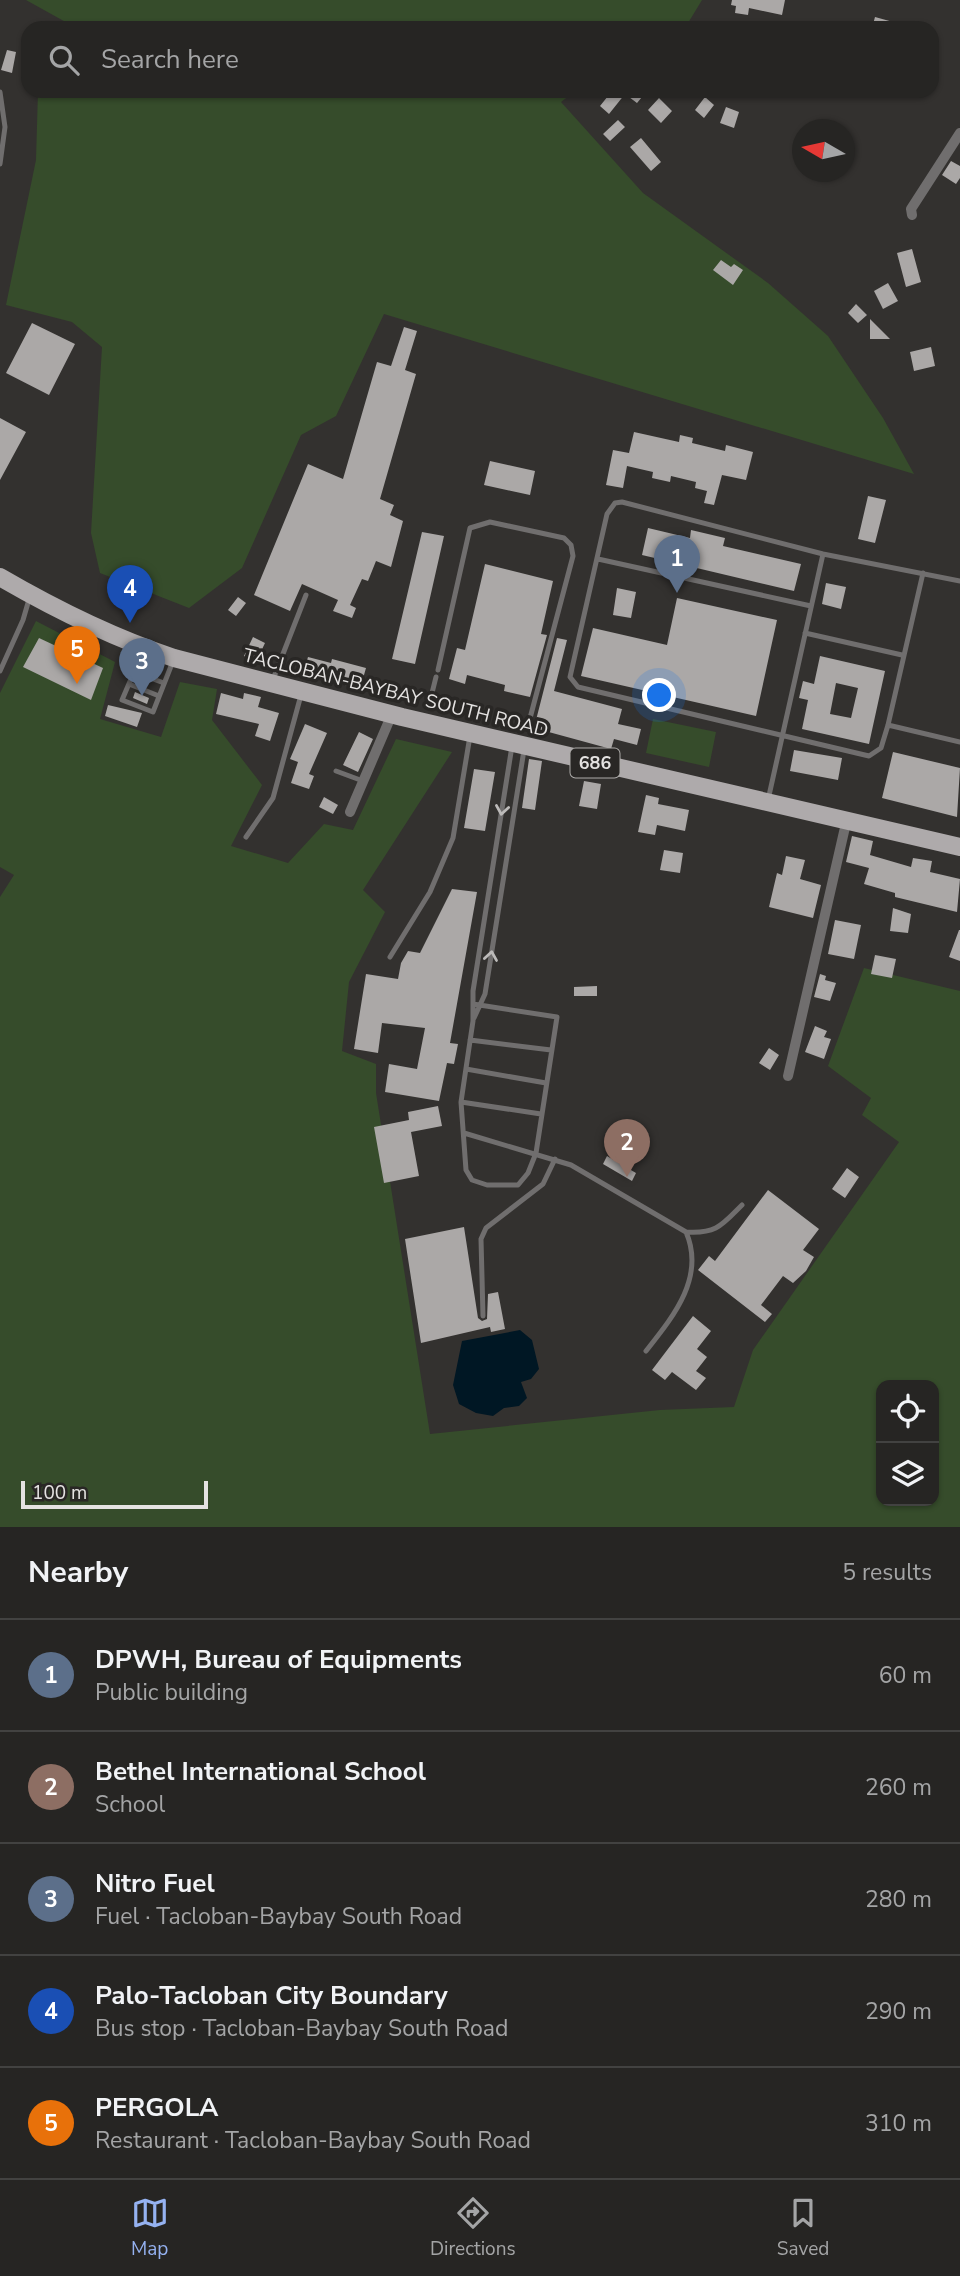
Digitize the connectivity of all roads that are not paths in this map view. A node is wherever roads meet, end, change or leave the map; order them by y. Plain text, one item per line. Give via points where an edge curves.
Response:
1 (0, 92) edge
2 (960, 133) edge
3 (0, 164) edge
4 (912, 215) dead end
5 (823, 554) junction
6 (598, 559) junction
7 (923, 573) junction
8 (0, 578) edge
9 (960, 581) edge
10 (30, 595) junction
11 (306, 595) dead end
12 (811, 606) junction
13 (805, 633) junction
14 (144, 648) junction
15 (902, 654) junction
16 (174, 657) junction
17 (0, 671) edge
18 (134, 672) junction
19 (164, 683) junction
20 (129, 684) junction
21 (271, 684) junction
22 (303, 691) junction
23 (159, 696) junction
24 (430, 701) dead end
25 (392, 714) junction
26 (529, 722) dead end
27 (888, 725) junction
28 (470, 733) junction
29 (782, 734) junction
30 (960, 742) edge
31 (519, 744) junction
32 (336, 771) dead end
33 (366, 782) junction
34 (767, 803) junction
35 (350, 812) dead end
36 (846, 823) junction
37 (246, 838) dead end
38 (960, 847) edge
39 (390, 957) dead end
40 (477, 1004) junction
41 (470, 1040) junction
42 (551, 1050) junction
43 (466, 1069) junction
44 (788, 1076) dead end
45 (546, 1083) junction
46 (461, 1102) junction
47 (541, 1114) junction
48 (464, 1133) junction
49 (536, 1153) junction
50 (555, 1159) junction
51 (742, 1205) dead end
52 (686, 1233) junction
53 (483, 1316) dead end
54 (646, 1352) dead end

1 - 3 lane via 5,127
2 - 4 street via 911,209
5 - 6 lane via 622,502 610,507 607,514
5 - 7 lane
5 - 12 lane
6 - 12 lane
6 - 29 lane via 570,670 573,683
7 - 9 lane
7 - 15 lane
8 - 10 main road, TACLOBAN-BAYBAY SOUTH ROAD / 686
10 - 14 main road, TACLOBAN-BAYBAY SOUTH ROAD / 686
10 - 17 lane
11 - 21 lane
12 - 13 lane
13 - 15 lane
13 - 29 lane
14 - 16 main road, TACLOBAN-BAYBAY SOUTH ROAD / 686
14 - 18 lane
15 - 27 lane
16 - 19 lane
16 - 21 main road, TACLOBAN-BAYBAY SOUTH ROAD / 686
18 - 19 lane
18 - 20 lane
19 - 23 lane
20 - 23 lane
20 - 23 lane via 122,700 153,712
21 - 22 main road, TACLOBAN-BAYBAY SOUTH ROAD / 686
22 - 25 main road, TACLOBAN-BAYBAY SOUTH ROAD / 686
22 - 37 lane via 273,798
24 - 26 lane via 470,528 490,522 564,538 573,556
25 - 28 main road, TACLOBAN-BAYBAY SOUTH ROAD / 686 via 427,718
25 - 33 street
27 - 29 lane via 881,748 869,757
27 - 30 lane
28 - 31 main road, TACLOBAN-BAYBAY SOUTH ROAD / 686
28 - 39 lane via 453,838 430,892
29 - 34 lane
31 - 34 main road, TACLOBAN-BAYBAY SOUTH ROAD / 686
31 -> 40 lane
40 -> 31 lane via 487,981
32 - 33 lane
33 - 35 street
34 - 36 main road, TACLOBAN-BAYBAY SOUTH ROAD / 686
36 - 38 main road, TACLOBAN-BAYBAY SOUTH ROAD / 686
36 - 44 street
40 - 41 lane
40 - 42 lane via 556,1017
41 - 42 lane
41 - 43 lane
42 - 45 lane
43 - 45 lane
43 - 46 lane
45 - 47 lane
46 - 47 lane
46 - 48 lane
47 - 49 lane
48 - 49 lane
48 - 49 lane via 466,1170 472,1180 487,1185 518,1185
49 - 50 lane
50 - 52 lane
50 - 53 lane via 543,1184 486,1228 481,1239
51 - 52 lane via 717,1230
52 - 54 lane via 692,1248 686,1293 679,1310

